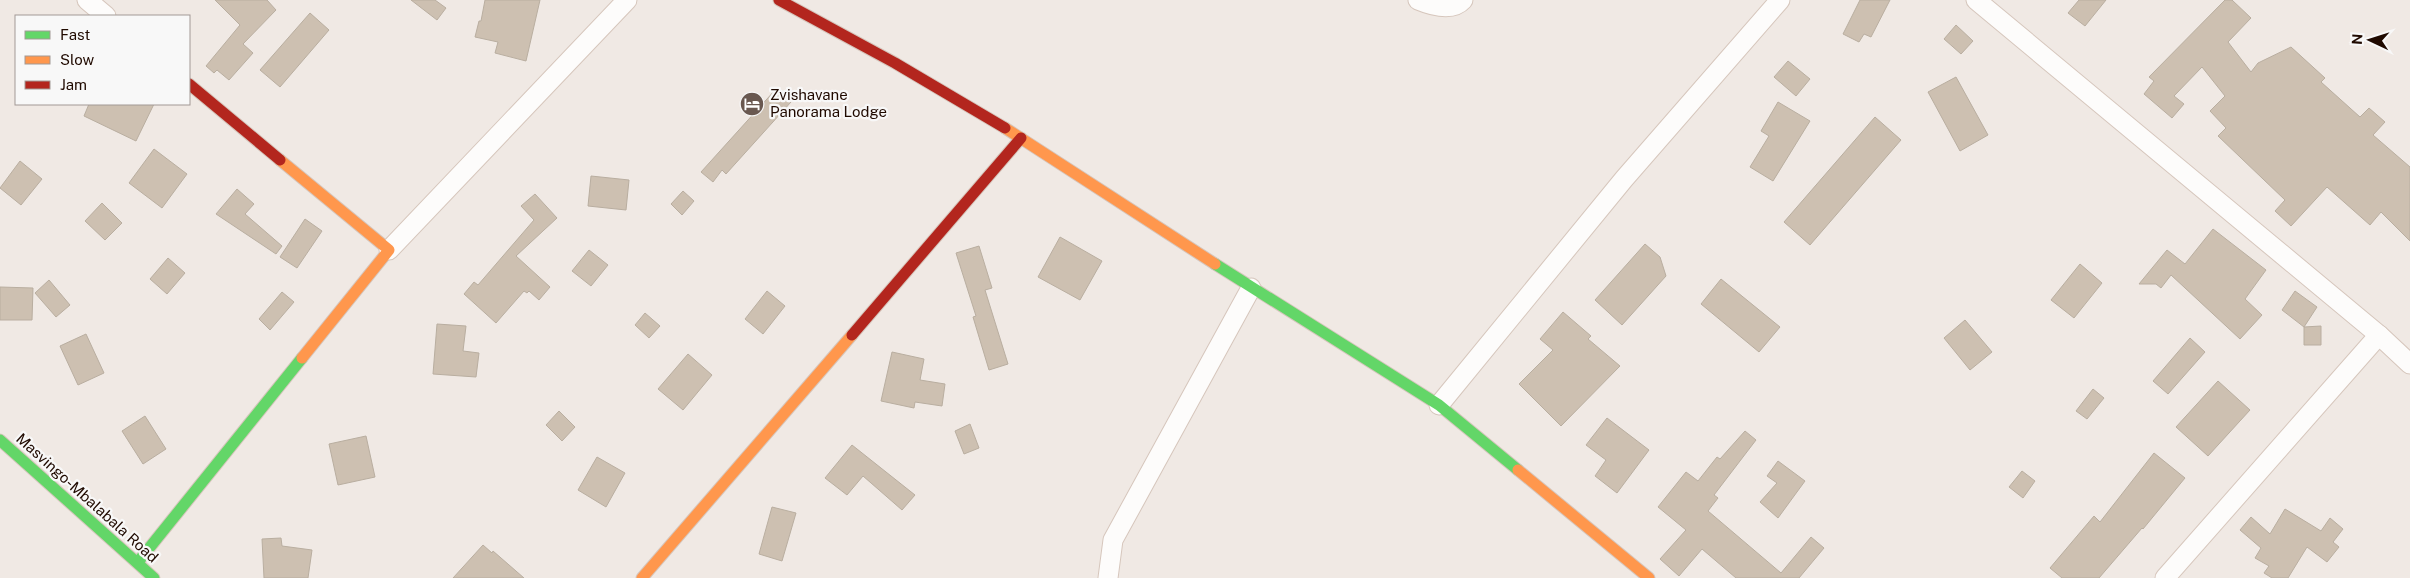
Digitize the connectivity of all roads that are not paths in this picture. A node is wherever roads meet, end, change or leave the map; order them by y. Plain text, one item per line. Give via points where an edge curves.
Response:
1 (87, 0) edge
2 (628, 0) edge
3 (779, 0) edge
4 (1418, 0) edge
5 (1463, 0) edge
6 (1780, 0) edge
7 (1976, 0) edge
8 (105, 15) edge
9 (190, 85) edge
10 (1021, 138) junction
11 (389, 250) junction
12 (1251, 288) junction
13 (2379, 335) junction
14 (2410, 364) edge
15 (1439, 405) junction
16 (0, 440) edge
17 (138, 562) junction
18 (154, 578) edge
19 (642, 578) edge
20 (1108, 578) edge
21 (1649, 578) edge
22 (2165, 578) edge

1 - 8 street
2 - 11 street
3 - 10 main road via 895,63
4 - 5 street via 1440,7
6 - 15 street via 1624,179
7 - 13 street
9 - 11 main road
10 - 12 main road
10 - 19 main road
11 - 17 main road
12 - 15 main road
12 - 20 street via 1113,540
13 - 14 street
13 - 22 street
15 - 21 main road
16 - 17 main road, Masvingo-Mbalabala Road
17 - 18 main road, Masvingo-Mbalabala Road

